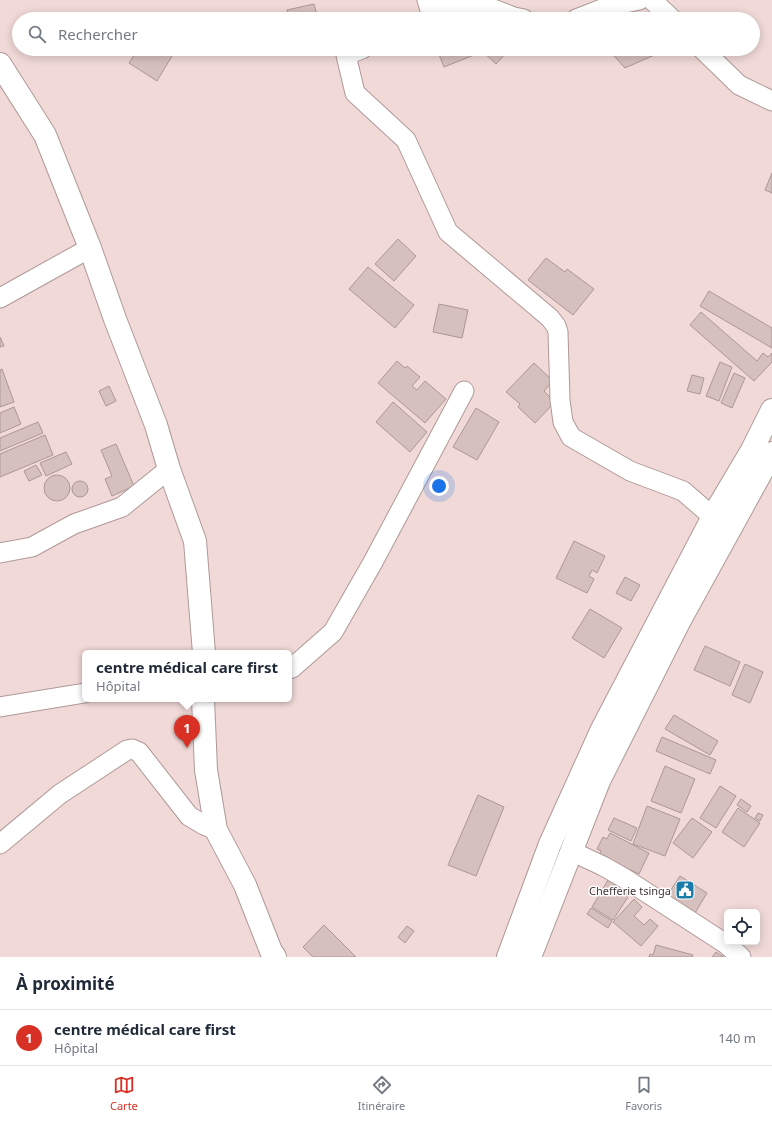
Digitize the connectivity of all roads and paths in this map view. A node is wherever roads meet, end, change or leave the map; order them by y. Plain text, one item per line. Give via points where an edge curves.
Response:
1 (639, 0) edge
2 (652, 0) edge
3 (426, 10) edge
4 (501, 12) edge
5 (594, 12) edge
6 (665, 12) edge
7 (346, 56) edge
8 (709, 56) edge
9 (0, 64) edge
10 (772, 101) edge
11 (90, 248) junction
12 (0, 298) edge
13 (464, 391) dead end
14 (772, 410) edge
15 (772, 452) edge
16 (169, 469) junction
17 (713, 518) junction
18 (0, 553) edge
19 (204, 650) edge
20 (292, 668) edge
21 (82, 693) edge
22 (204, 702) edge
23 (0, 707) edge
24 (216, 830) junction
25 (0, 844) edge
26 (571, 851) junction
27 (275, 957) edge
28 (508, 957) edge
29 (530, 957) edge
30 (741, 957) edge

1 - 5 street
2 - 6 street
3 - 4 street via 480,4
7 - 17 street via 355,93 406,140 448,232 550,318 556,326 560,400 563,422 571,437 630,471 683,491
8 - 10 street via 739,85
9 - 11 main road via 45,134
11 - 12 street
11 - 16 main road via 156,425
13 - 20 street via 333,632
14 - 17 main road
15 - 26 main road via 679,622 613,753
16 - 18 street via 122,507 74,524 32,547
16 - 19 main road via 195,541
17 - 28 main road via 602,729 550,844
21 - 23 street
22 - 24 main road via 206,770
24 - 25 street via 189,816 139,752 132,749 126,750 60,794
24 - 27 main road via 245,885
26 - 29 main road
26 - 30 street via 624,878 726,944

